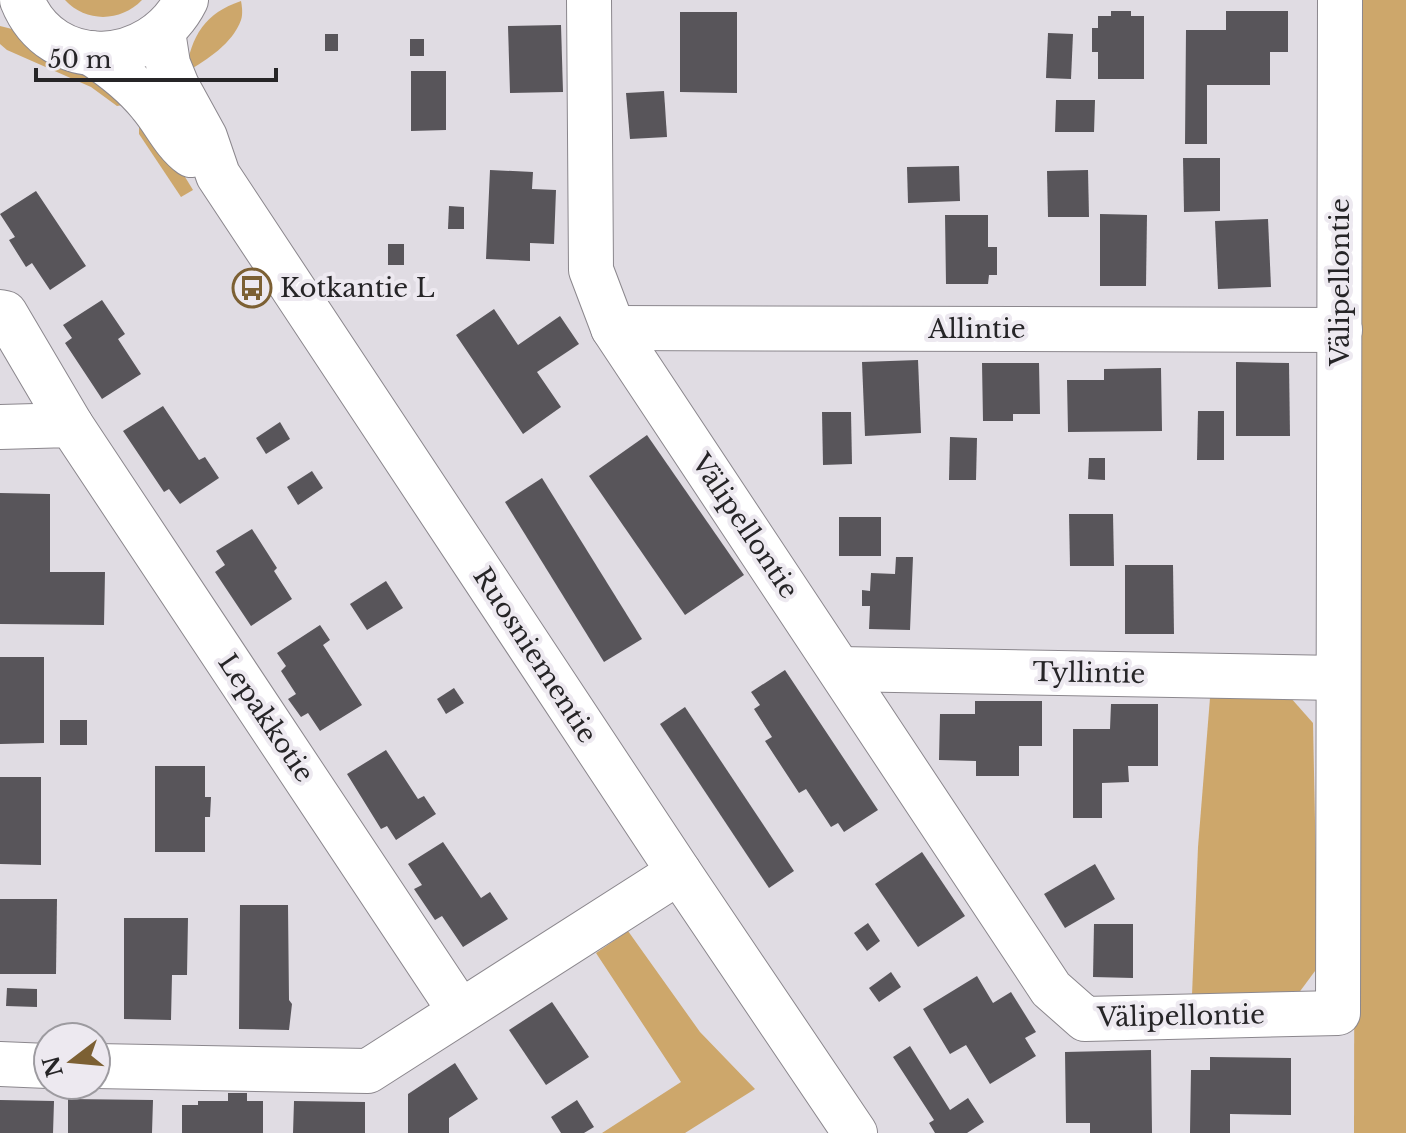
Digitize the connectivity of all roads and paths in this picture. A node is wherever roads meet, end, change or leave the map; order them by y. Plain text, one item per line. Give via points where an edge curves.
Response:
1 (589, 0) edge
2 (1340, 0) edge
3 (18, 8) edge
4 (183, 10) edge
5 (91, 53) junction
6 (218, 175) junction
7 (0, 312) edge
8 (613, 328) junction
9 (1340, 330) junction
10 (71, 425) junction
11 (0, 427) edge
12 (840, 669) junction
13 (1338, 678) junction
14 (679, 872) junction
15 (460, 1011) junction
16 (0, 1064) edge
17 (32, 1065) edge
18 (112, 1066) edge
19 (855, 1133) edge

1 - 8 street, Välipellontie via 591,270
2 - 9 street, Välipellontie
3 - 5 street via 57,41
4 - 5 street via 136,48
4 - 6 street, Ruosniementie via 168,64
5 - 6 street, Ruosniementie via 136,89 183,149
6 - 14 street, Ruosniementie
7 - 10 street, Lepakkotie
8 - 9 street, Allintie
8 - 12 street, Välipellontie
9 - 13 street, Välipellontie
10 - 11 street
10 - 15 street, Lepakkotie
12 - 13 street, Tyllintie
12 - 13 street, Välipellontie via 1051,989 1085,1019 1338,1013
14 - 15 street
14 - 19 street, Ruosniementie
15 - 18 street via 368,1071
16 - 17 street

